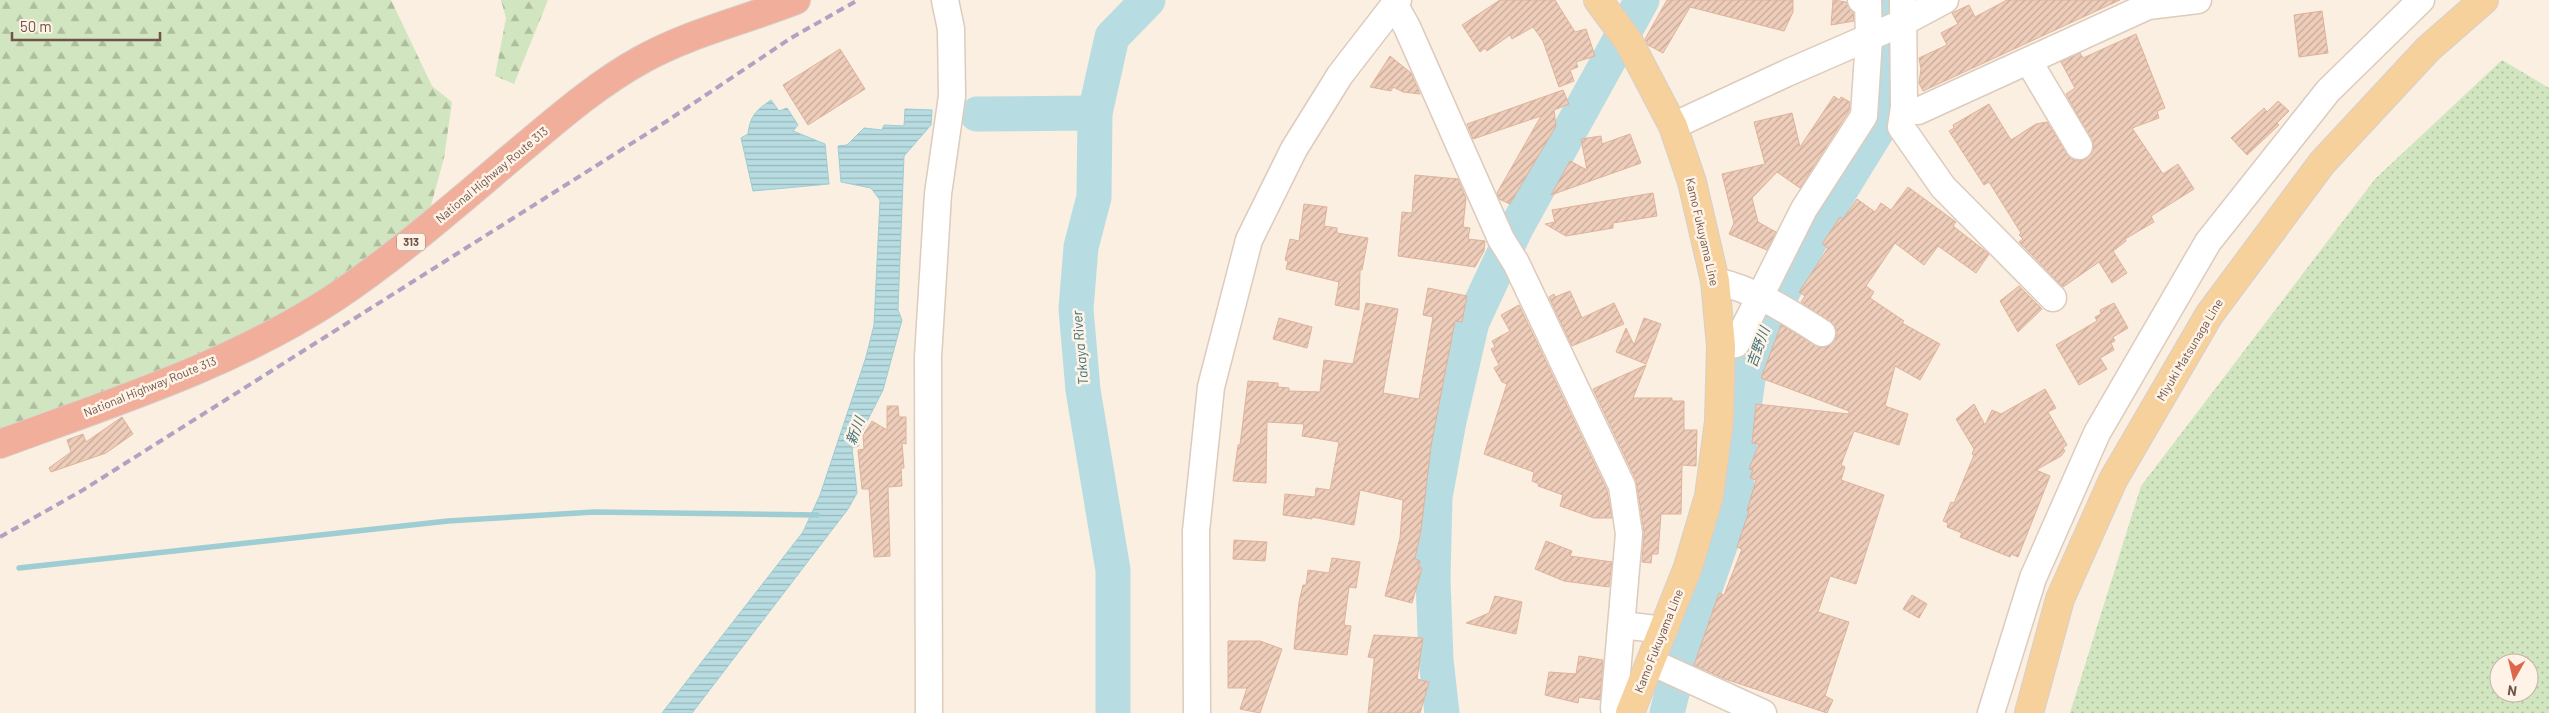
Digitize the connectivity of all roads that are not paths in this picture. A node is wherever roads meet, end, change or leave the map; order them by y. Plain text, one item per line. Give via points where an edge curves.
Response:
1 (796, 0) edge
2 (945, 0) edge
3 (1860, 0) edge
4 (1945, 0) edge
5 (2198, 0) edge
6 (2421, 0) edge
7 (2484, 0) edge
8 (1396, 2) edge
9 (1606, 10) edge
10 (1903, 12) edge
11 (1869, 39) junction
12 (2029, 62) junction
13 (1904, 107) junction
14 (1674, 126) junction
15 (2078, 146) dead end
16 (1715, 281) junction
17 (2053, 298) dead end
18 (1771, 303) junction
19 (1822, 333) dead end
20 (1721, 346) junction
21 (0, 444) edge
22 (1622, 625) junction
23 (1664, 630) junction
24 (1667, 670) junction
25 (929, 713) edge
26 (1196, 713) edge
27 (1628, 713) edge
28 (1763, 713) edge
29 (1990, 713) edge
30 (2029, 713) edge

1 - 21 highway, National Highway Route 313 / 313 via 642,59 548,128 424,232 334,298 261,340 171,381
2 - 25 street via 951,29 952,96 938,194 928,357
3 - 11 street via 1868,2
4 - 10 street
5 - 12 street via 2148,6
6 - 29 street via 2328,91 2208,242 2097,433 2033,578
7 - 30 main road, Miyuki Matsunaga Line via 2428,49 2322,163 2209,315 2113,480 2060,599
8 - 22 street via 1501,239 1516,263 1622,486 1628,534
8 - 26 street via 1340,74 1294,149 1249,240 1211,387 1196,531
9 - 14 main road, Kamo Fukuyama Line via 1629,42
10 - 11 street
10 - 13 street
11 - 14 street
11 - 18 street via 1864,116 1804,208
12 - 13 street via 1918,111
12 - 15 street
13 - 17 street via 1901,127 1943,187
14 - 16 main road, Kamo Fukuyama Line via 1692,182
16 - 18 street via 1733,285
16 - 20 main road, Kamo Fukuyama Line
18 - 19 street
18 - 20 street via 1736,344
20 - 23 main road, Kamo Fukuyama Line via 1719,421 1709,496 1688,567
22 - 23 street
22 - 27 street via 1614,708
23 - 24 main road, Kamo Fukuyama Line
24 - 27 main road, Kamo Fukuyama Line
24 - 28 street

